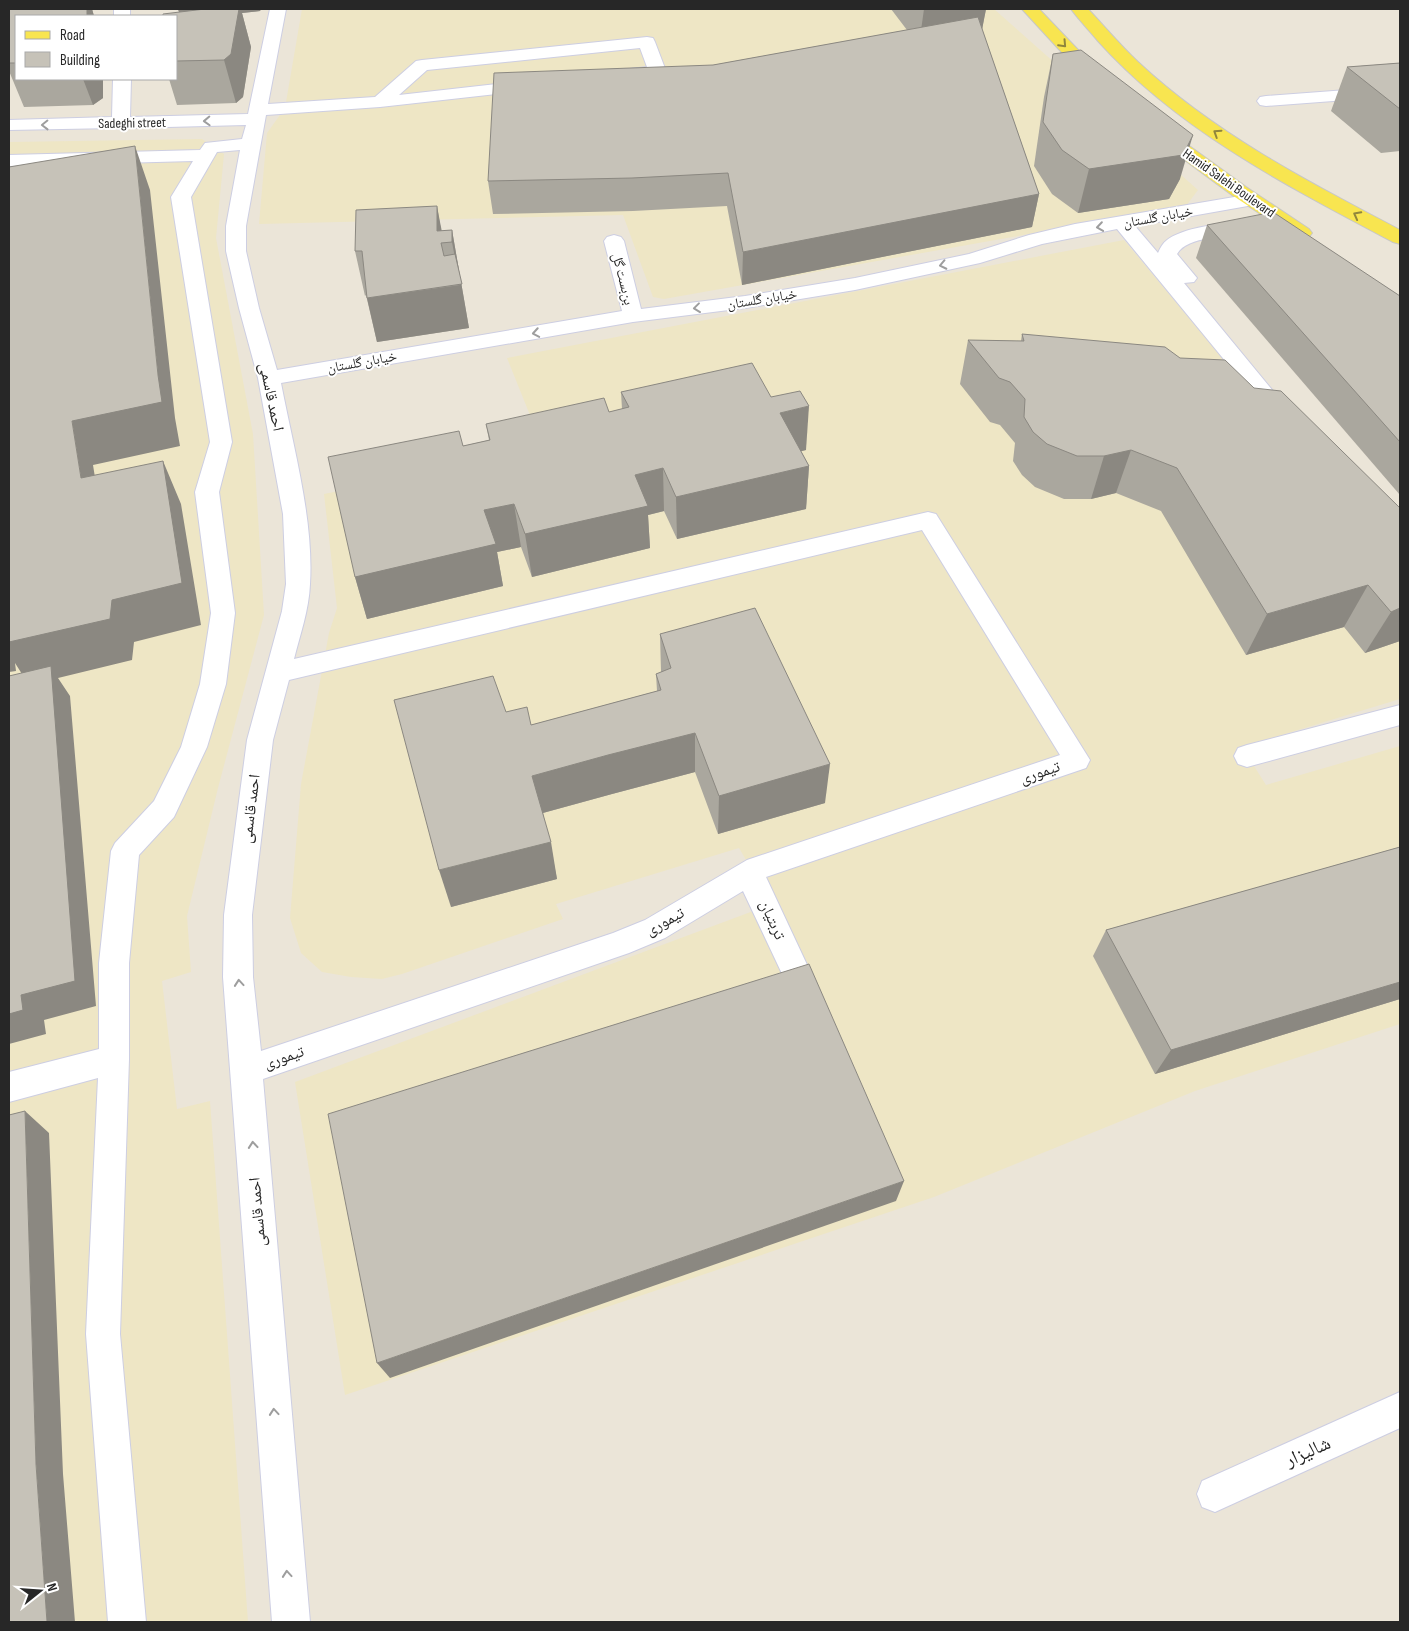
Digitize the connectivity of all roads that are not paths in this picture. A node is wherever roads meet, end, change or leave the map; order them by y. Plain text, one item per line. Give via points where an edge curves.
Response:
1 (278, 9) edge
2 (1030, 9) edge
3 (1078, 9) edge
4 (122, 80) edge
5 (1400, 91) edge
6 (1110, 92) edge
7 (1266, 101) dead end
8 (380, 102) junction
9 (1140, 117) edge
10 (122, 124) junction
11 (255, 124) junction
12 (9, 125) edge
13 (206, 156) junction
14 (9, 160) edge
15 (1252, 200) junction
16 (1208, 209) junction
17 (1123, 223) junction
18 (1223, 230) junction
19 (1400, 238) edge
20 (1312, 240) joint
21 (614, 241) dead end
22 (1210, 307) dead end
23 (633, 316) junction
24 (269, 378) junction
25 (1300, 436) edge
26 (278, 673) junction
27 (1400, 715) edge
28 (1248, 756) dead end
29 (749, 872) junction
30 (794, 969) edge
31 (114, 1060) junction
32 (247, 1070) junction
33 (9, 1087) edge
34 (1400, 1410) edge
35 (1215, 1494) dead end
36 (127, 1622) edge
37 (291, 1622) edge

1 - 11 street, احمد قاسمی
2 -> 6 main road
19 -> 3 main road via 1285,177 1203,124 1138,71
4 - 10 street
5 - 7 street
8 - 8 street via 618,75 657,71 647,42 422,65
8 - 11 street
9 - 15 main road, Hamid Salehi Boulevard
11 -> 10 street, Sadeghi street
10 -> 12 street, Sadeghi street
11 - 13 street via 211,147
11 - 24 street, احمد قاسمی via 236,226 236,252
13 - 14 street
13 - 31 street via 181,196 221,442 207,492 223,613 213,684 194,747 164,809 126,852 114,963
15 - 16 street, خیابان گلستان
15 - 20 main road, Hamid Salehi Boulevard
16 - 17 street, خیابان گلستان
16 - 18 street
17 -> 23 street, خیابان گلستان via 1075,230 973,259 854,284
17 - 25 street
18 - 20 street via 1259,228
18 - 22 street via 1174,244 1167,254
21 - 23 street, بن‌‌بست گل
23 -> 24 street, خیابان گلستان
24 - 26 street, احمد قاسمی via 295,514 298,576 294,611
26 - 29 street, تیموری via 928,520 1077,760
32 -> 26 street, احمد قاسمی via 238,977 238,915 260,740
27 - 28 street
29 - 30 street, تربتیان
29 - 32 street, تیموری via 655,929 619,944
31 - 33 street
31 - 36 street via 103,1334
37 -> 32 street, احمد قاسمی
34 - 35 street, شالیزار

